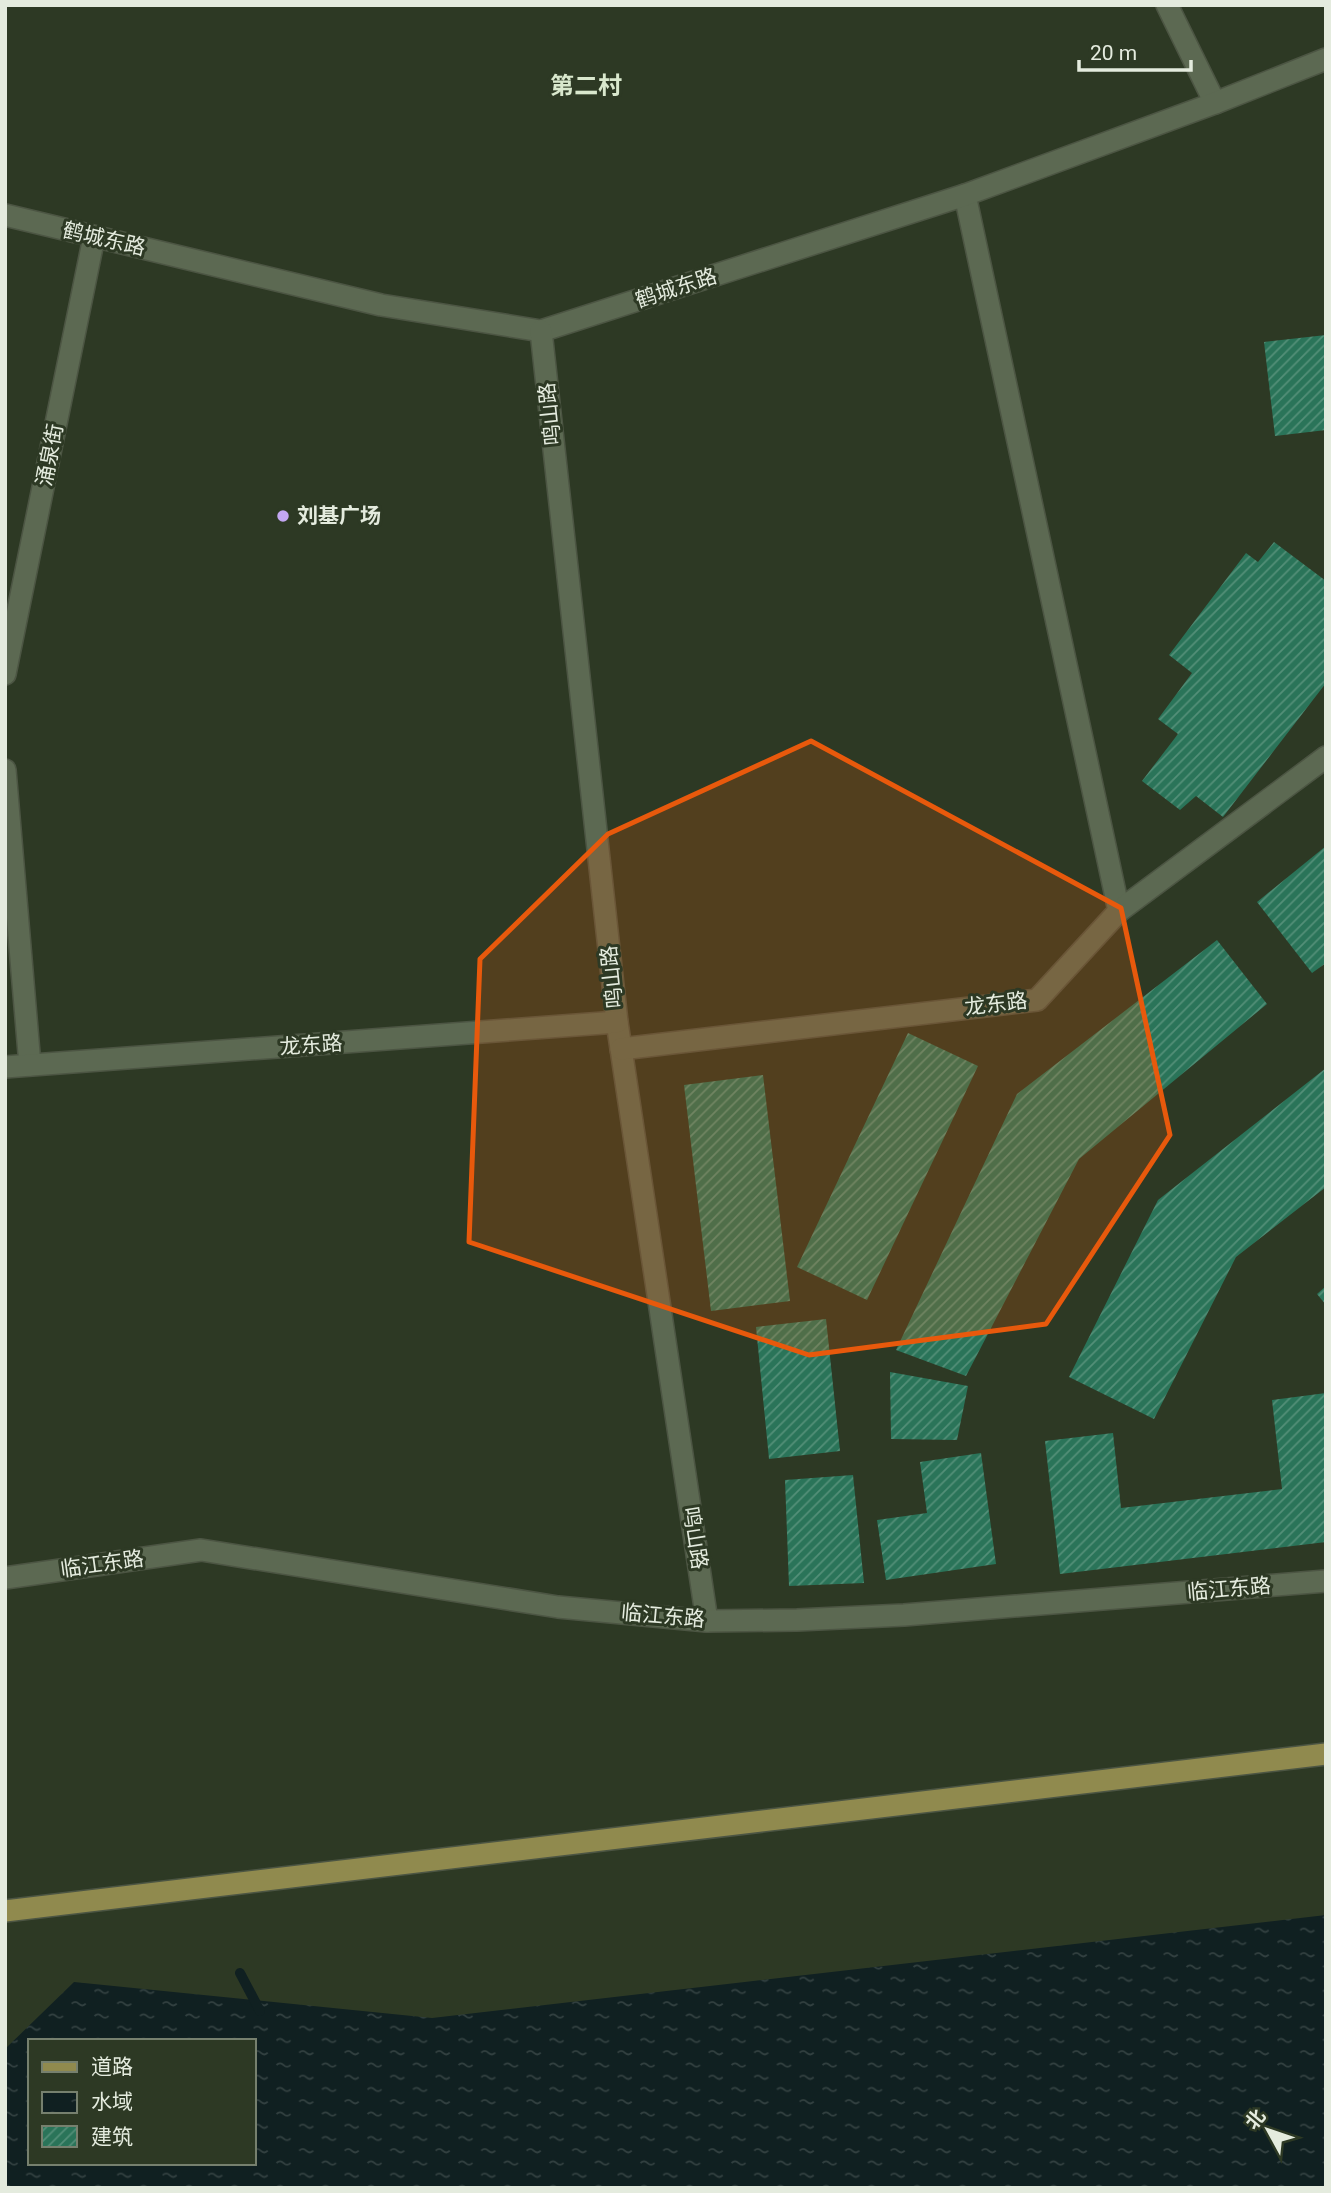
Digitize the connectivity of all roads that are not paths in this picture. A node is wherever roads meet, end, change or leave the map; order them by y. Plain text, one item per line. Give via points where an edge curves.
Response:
1 (1167, 5) edge
2 (1326, 59) edge
3 (1215, 103) junction
4 (965, 195) junction
5 (5, 215) edge
6 (94, 237) junction
7 (541, 331) junction
8 (5, 674) edge
9 (1326, 757) edge
10 (5, 770) edge
11 (1119, 911) junction
12 (617, 1023) junction
13 (621, 1049) junction
14 (30, 1065) junction
15 (5, 1067) edge
16 (5, 1578) edge
17 (1326, 1581) edge
18 (707, 1620) junction
19 (1326, 1754) edge
20 (5, 1911) edge

1 - 3 street
2 - 3 street, 鹤城东路
3 - 4 street, 鹤城东路
4 - 7 street, 鹤城东路
4 - 11 street
5 - 6 street, 鹤城东路
6 - 7 street, 鹤城东路 via 381,305
6 - 8 street, 涌泉街
7 - 12 street, 鸣山路
9 - 11 street, 龙东路
10 - 14 street
11 - 13 street, 龙东路 via 1037,1000
12 - 13 street, 鸣山路
12 - 14 street, 龙东路
13 - 18 street, 鸣山路
14 - 15 street, 龙东路
16 - 18 street, 临江东路 via 201,1550 558,1606
17 - 18 street, 临江东路 via 904,1615
19 - 20 main road

